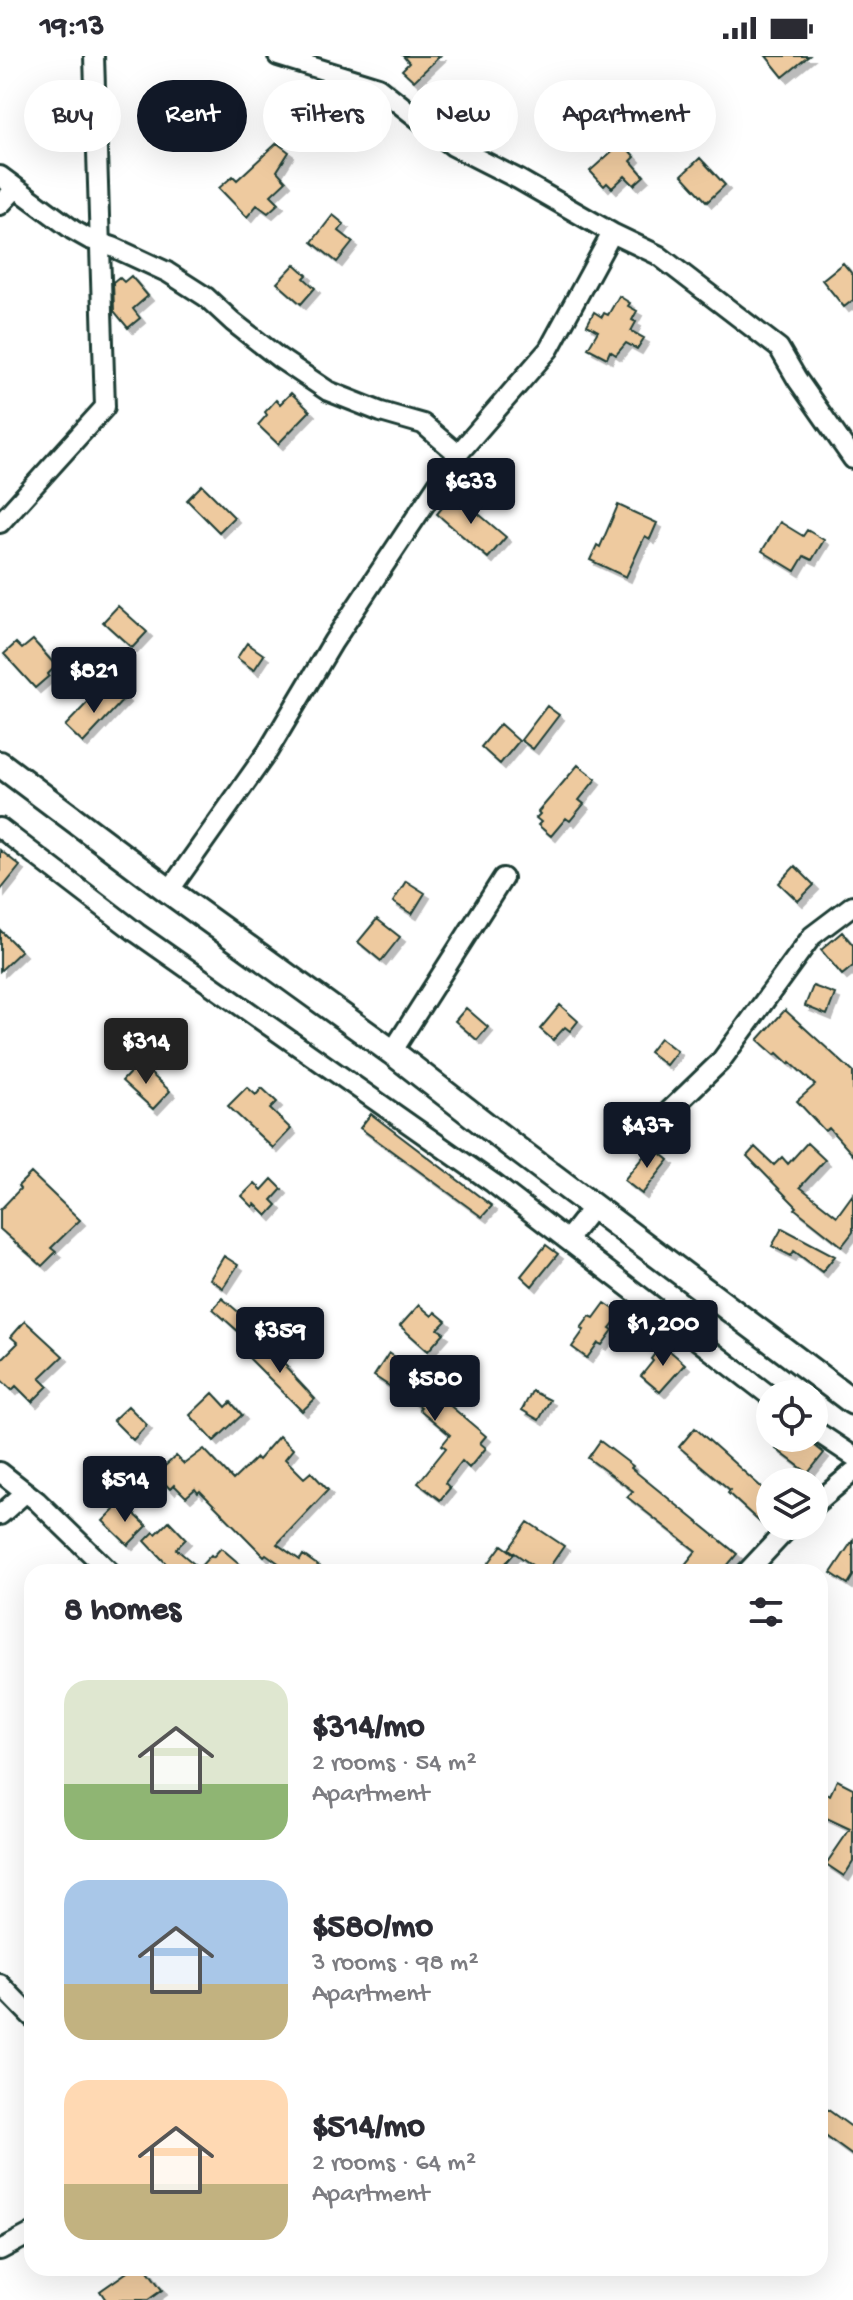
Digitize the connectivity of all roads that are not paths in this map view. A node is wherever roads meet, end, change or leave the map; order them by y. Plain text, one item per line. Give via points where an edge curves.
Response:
1 (94, 56) edge
2 (278, 56) edge
3 (0, 176) edge
4 (15, 189) junction
5 (0, 205) edge
6 (612, 233) junction
7 (99, 243) junction
8 (458, 454) junction
9 (853, 459) edge
10 (0, 523) edge
11 (0, 764) edge
12 (0, 828) edge
13 (503, 878) dead end
14 (169, 891) junction
15 (853, 905) edge
16 (392, 1052) junction
17 (665, 1115) dead end
18 (593, 1207) junction
19 (567, 1240) junction
20 (756, 1385) edge
21 (853, 1402) edge
22 (828, 1439) edge
23 (853, 1456) edge
24 (0, 1472) edge
25 (853, 1472) edge
26 (26, 1492) junction
27 (828, 1493) edge
28 (0, 1515) edge
29 (777, 1540) edge
30 (102, 1564) edge
31 (754, 1564) edge
32 (0, 1984) edge
33 (24, 2009) edge
34 (24, 2237) edge
35 (0, 2250) edge

1 - 7 street
2 - 6 street via 378,87 453,146
3 - 4 street
4 - 5 street
4 - 7 street
6 - 8 street via 549,349
6 - 9 street via 658,255 779,348
7 - 8 street via 167,272 206,297 328,391 423,424
7 - 10 street via 105,407
8 - 14 street via 268,751
11 - 14 main road
12 - 19 street via 137,933
13 - 16 street
14 - 16 main road
15 - 17 street via 812,936 720,1062
16 - 18 main road
18 - 19 street
18 - 21 main road
19 - 20 street
22 - 23 street
24 - 26 street
25 - 27 street
26 - 28 street
26 - 30 street
29 - 31 street
32 - 33 street
34 - 35 street

